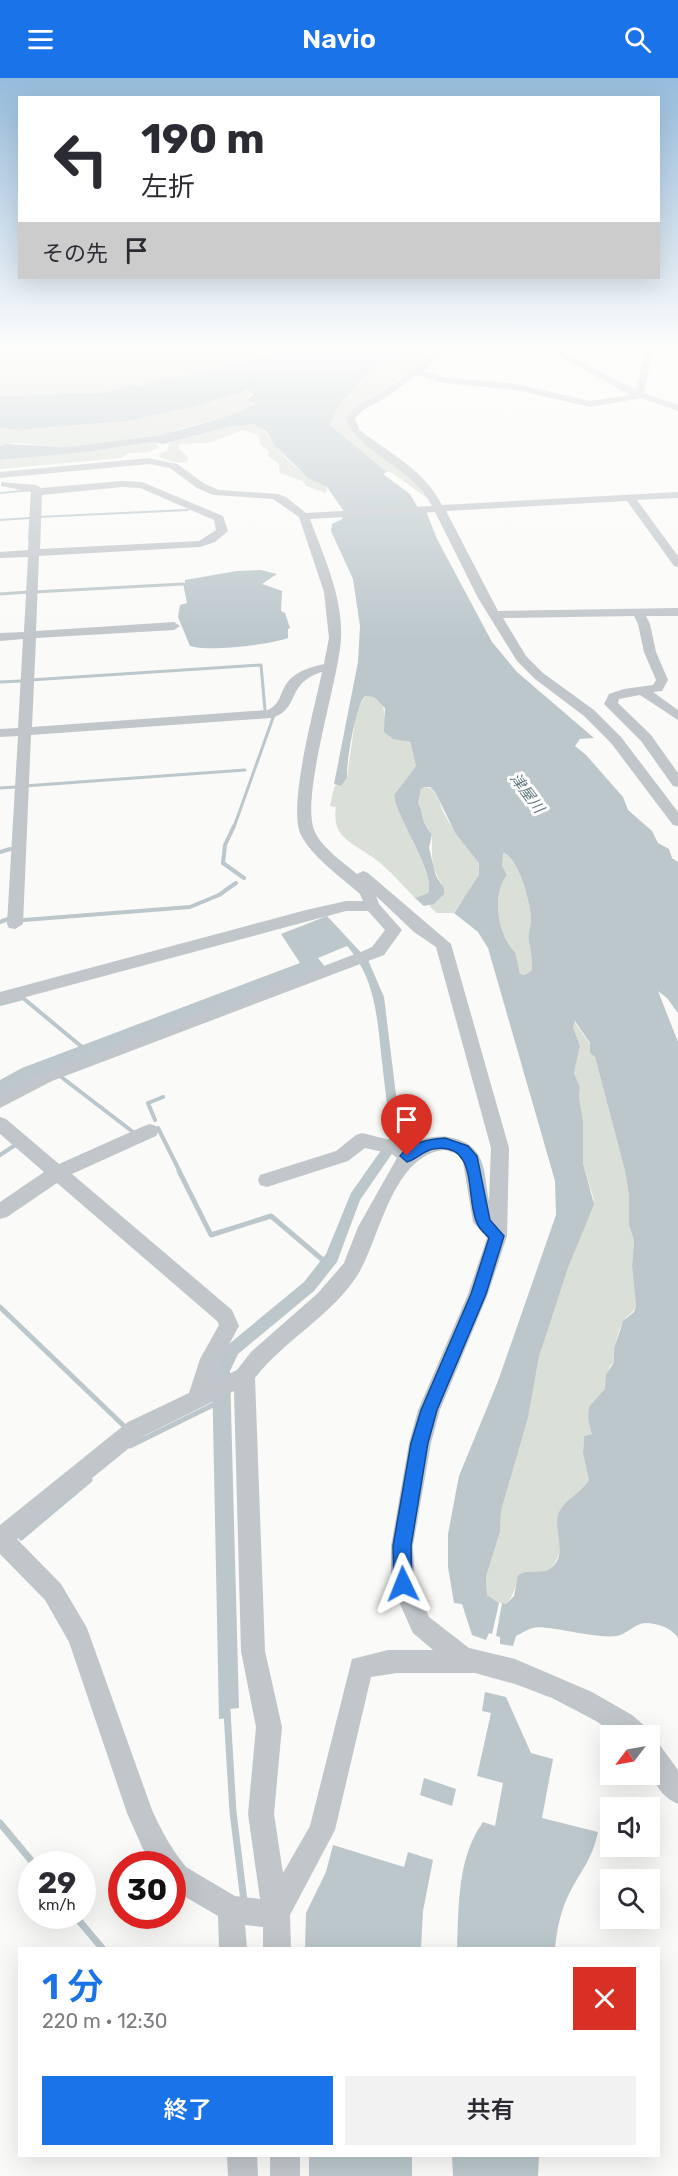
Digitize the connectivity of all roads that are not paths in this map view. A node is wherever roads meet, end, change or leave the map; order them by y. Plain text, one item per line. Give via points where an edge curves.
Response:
1 (373, 445) edge
2 (0, 475) edge
3 (0, 484) edge
4 (37, 492) junction
5 (678, 495) edge
6 (274, 496) junction
7 (630, 498) junction
8 (441, 509) junction
9 (309, 516) junction
10 (34, 553) junction
11 (0, 555) edge
12 (678, 564) edge
13 (322, 569) junction
14 (678, 612) edge
15 (638, 613) junction
16 (495, 615) junction
17 (174, 626) dead end
18 (28, 635) junction
19 (0, 637) edge
20 (329, 667) junction
21 (643, 691) junction
22 (678, 716) edge
23 (25, 731) junction
24 (0, 733) edge
25 (678, 783) edge
26 (678, 822) edge
27 (325, 854) junction
28 (377, 910) junction
29 (15, 924) dead end
30 (447, 953) junction
31 (0, 998) edge
32 (0, 1102) edge
33 (0, 1124) edge
34 (150, 1131) dead end
35 (396, 1150) junction
36 (57, 1173) junction
37 (267, 1179) dead end
38 (0, 1212) edge
39 (497, 1236) junction
40 (238, 1378) junction
41 (205, 1393) junction
42 (0, 1539) edge
43 (466, 1661) junction
44 (624, 1725) edge
45 (660, 1767) edge
46 (678, 1791) edge
47 (160, 1851) edge
48 (186, 1879) edge
49 (250, 1911) junction
50 (233, 1947) edge
51 (277, 1947) edge
52 (242, 2157) edge
53 (285, 2157) edge
54 (243, 2176) edge
55 (285, 2176) edge

1 - 8 street via 421,481
2 - 6 street via 156,461 173,466 210,490
3 - 4 street via 30,486
4 - 10 street
4 - 10 street via 142,485 219,518 222,531 200,544
5 - 7 street
6 - 9 street
6 - 13 street via 307,538
7 - 8 street
7 - 12 street
8 - 9 street
8 - 16 street
9 - 13 street
10 - 11 street
10 - 18 street
13 - 20 street via 330,592 335,638
14 - 15 street
15 - 16 street
15 - 21 street via 662,680 657,688
16 - 26 street via 520,658 616,740
17 - 18 street
18 - 19 street
18 - 23 street
20 - 23 street via 307,673 293,683 287,702 271,714
20 - 27 street via 303,810 309,836
21 - 22 street
21 - 25 street via 614,697 611,704 646,738
23 - 24 street
23 - 29 street
27 - 28 street via 367,892
27 - 30 street via 362,876 443,944
28 - 30 street
28 - 31 street via 346,906 306,915
28 - 32 street via 394,930 378,951 46,1077
30 - 39 street via 500,1148
33 - 36 street
34 - 36 street
35 - 37 street via 362,1140 342,1156
35 - 39 street via 445,1143 464,1149 472,1160 483,1222
35 - 40 street via 400,1166 352,1267 325,1299
36 - 38 street
36 - 41 street via 225,1316 229,1326 210,1359
39 - 43 street via 478,1294 429,1410 402,1546 403,1584 421,1626
40 - 41 street
40 - 49 street via 253,1651 269,1727
41 - 42 street via 136,1429
42 - 47 street via 53,1592 79,1636 140,1813
43 - 44 street via 513,1671 612,1714
43 - 49 street via 380,1661 361,1668 322,1830
45 - 46 street
48 - 49 street
49 - 50 street
49 - 51 street
52 - 54 street
53 - 55 street

